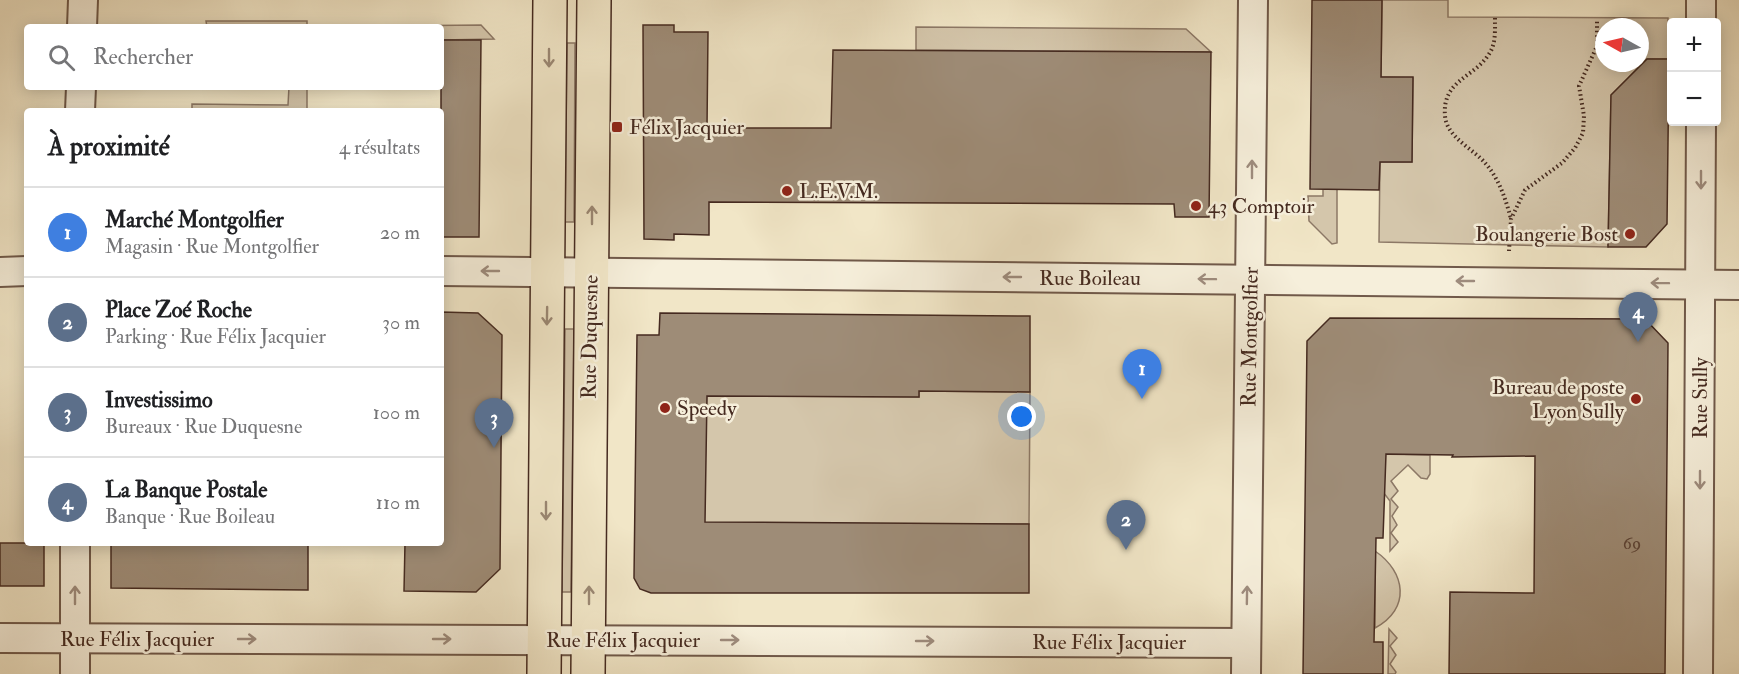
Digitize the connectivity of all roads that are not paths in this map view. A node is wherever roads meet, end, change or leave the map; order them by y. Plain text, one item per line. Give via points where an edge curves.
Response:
1 (83, 0) edge
2 (550, 0) edge
3 (594, 0) edge
4 (1253, 0) edge
5 (1701, 0) edge
6 (1701, 18) edge
7 (82, 24) edge
8 (81, 90) edge
9 (80, 108) edge
10 (1701, 126) edge
11 (24, 271) edge
12 (444, 271) edge
13 (0, 272) edge
14 (548, 273) junction
15 (591, 273) junction
16 (1251, 280) junction
17 (1701, 284) junction
18 (1739, 285) edge
19 (75, 546) edge
20 (0, 638) edge
21 (74, 639) junction
22 (545, 639) junction
23 (588, 640) junction
24 (1246, 644) junction
25 (75, 674) edge
26 (544, 674) edge
27 (588, 674) edge
28 (1246, 674) edge
29 (1698, 674) edge

1 - 7 street
2 -> 14 main road, Rue Duquesne
15 -> 3 main road, Rue Duquesne
16 -> 4 street, Rue Montgolfier
5 - 6 street
8 - 9 street
10 -> 17 street, Rue Sully
11 - 13 street
14 -> 12 street, Rue Boileau
14 - 15 street, Rue Boileau
14 -> 22 main road, Rue Duquesne
16 -> 15 street, Rue Boileau
23 -> 15 main road, Rue Duquesne
17 -> 16 street, Rue Boileau
24 -> 16 street, Rue Montgolfier
17 - 18 street, Rue Boileau
17 -> 29 street, Rue Sully
21 -> 19 street
20 - 21 street, Rue Félix Jacquier
21 -> 22 street, Rue Félix Jacquier
21 - 25 street
22 - 23 street, Rue Félix Jacquier
22 - 26 main road, Rue Duquesne
23 -> 24 street, Rue Félix Jacquier
23 - 27 main road, Rue Duquesne
24 - 28 street, Rue Montgolfier

